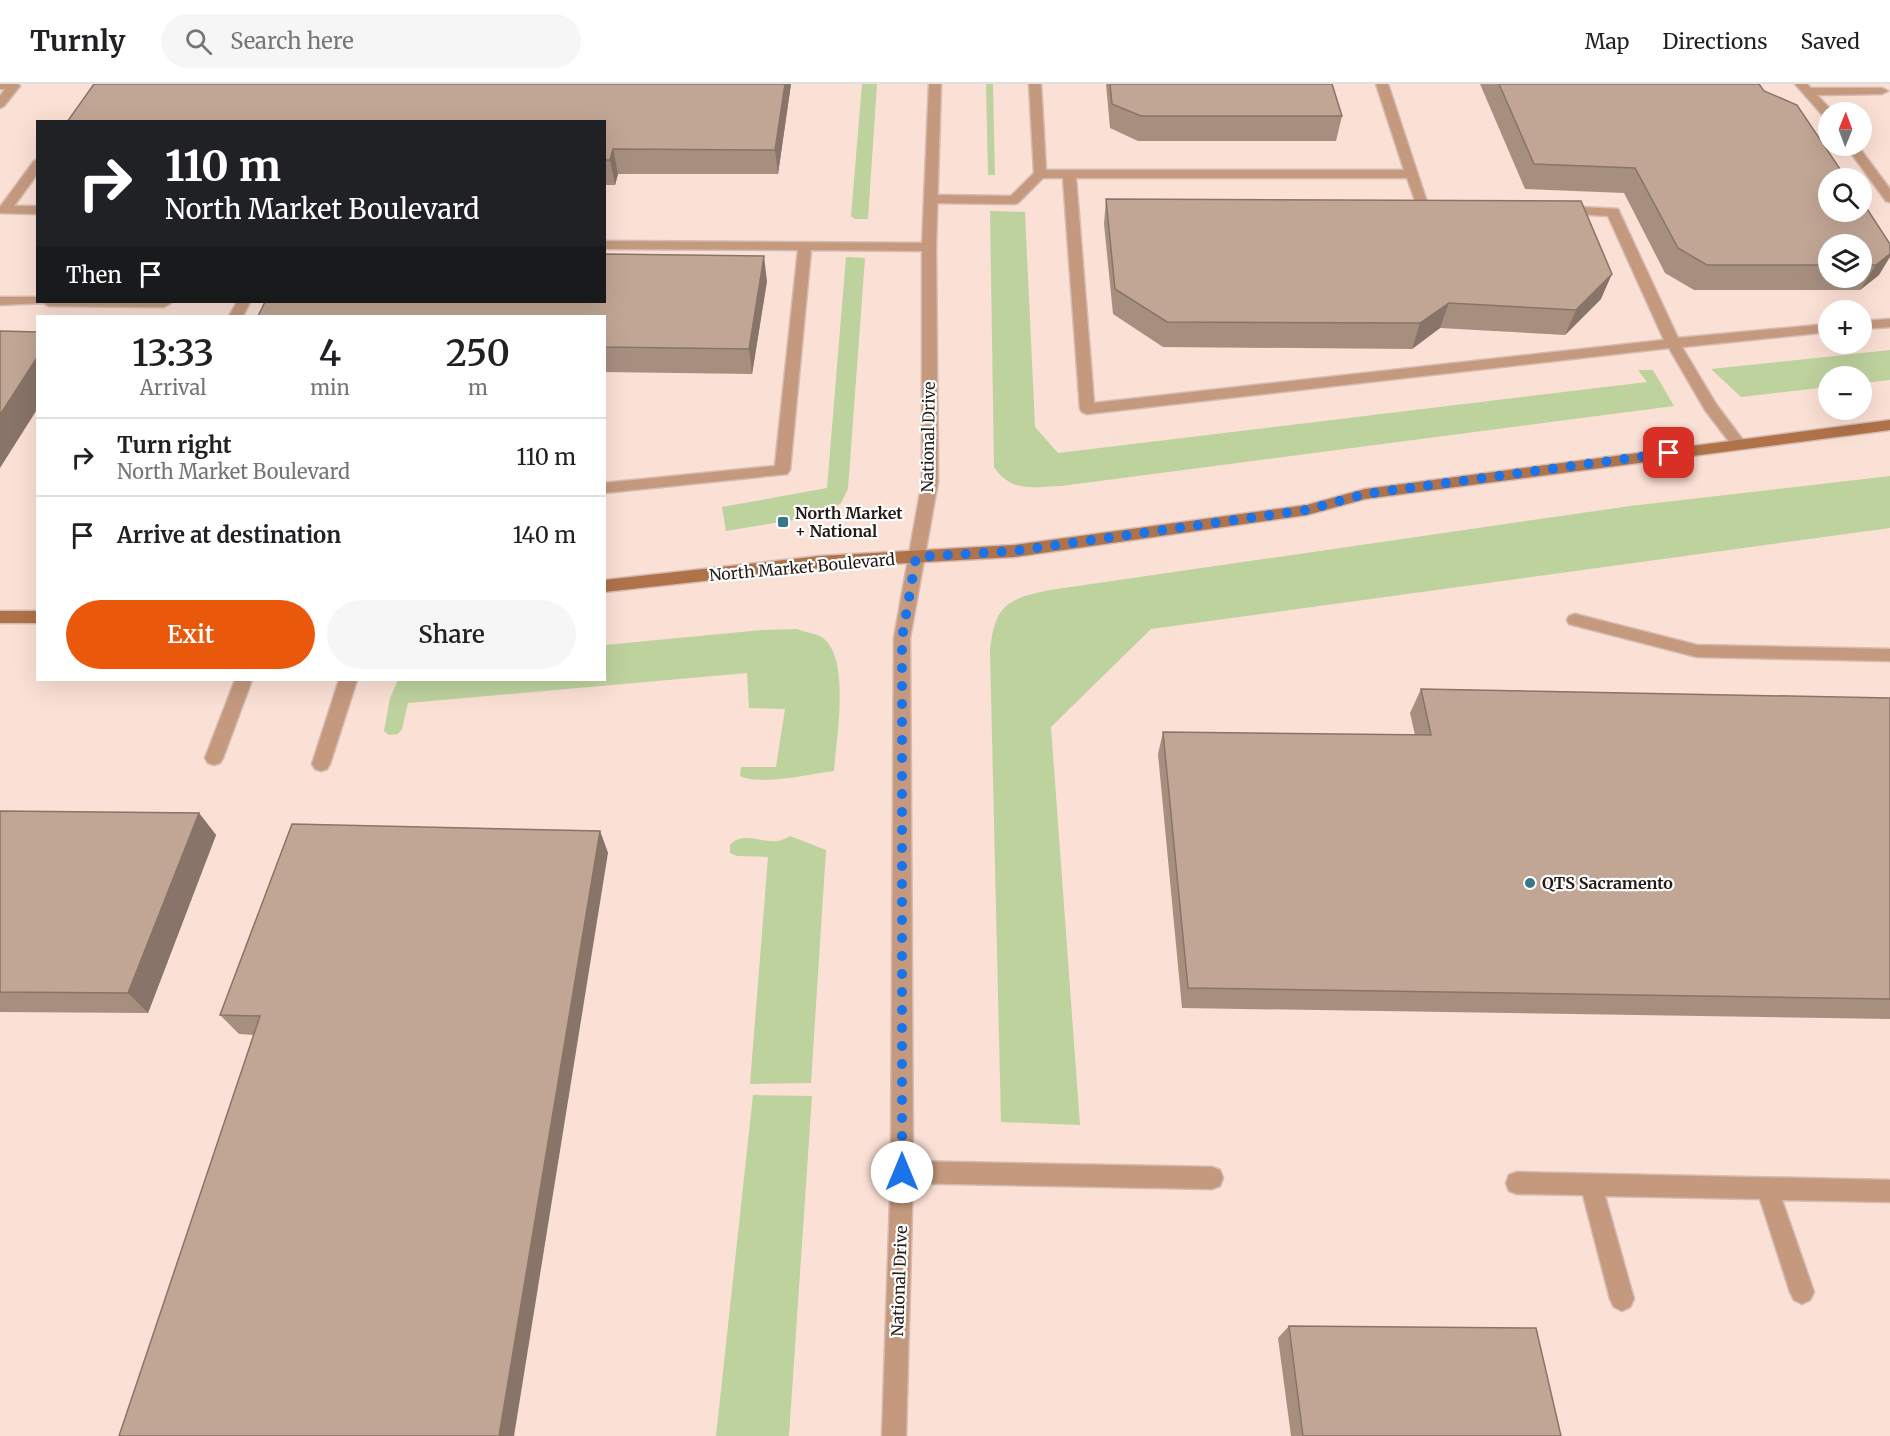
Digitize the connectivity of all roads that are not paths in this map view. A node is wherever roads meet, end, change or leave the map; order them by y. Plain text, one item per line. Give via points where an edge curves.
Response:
1 (935, 84) edge
2 (1035, 84) edge
3 (1382, 84) edge
4 (0, 86) edge
5 (1804, 88) edge
6 (1883, 91) edge
7 (1818, 103) edge
8 (0, 104) edge
9 (1860, 156) edge
10 (36, 167) edge
11 (1040, 174) junction
12 (1070, 174) junction
13 (1412, 174) junction
14 (1886, 186) edge
15 (1890, 198) edge
16 (931, 199) junction
17 (1458, 207) edge
18 (36, 210) edge
19 (1554, 210) edge
20 (606, 245) edge
21 (805, 246) junction
22 (929, 247) junction
23 (0, 301) edge
24 (36, 301) edge
25 (1890, 323) edge
26 (1872, 324) edge
27 (1818, 329) edge
28 (1673, 343) junction
29 (1890, 425) edge
30 (1739, 444) junction
31 (606, 488) edge
32 (916, 557) junction
33 (606, 586) edge
34 (0, 617) edge
35 (36, 617) edge
36 (1575, 620) dead end
37 (1890, 655) edge
38 (243, 681) edge
39 (348, 681) edge
40 (214, 758) dead end
41 (321, 764) dead end
42 (902, 1172) junction
43 (1212, 1178) dead end
44 (1518, 1183) dead end
45 (1591, 1185) junction
46 (1767, 1188) junction
47 (1890, 1191) edge
48 (1802, 1292) dead end
49 (1622, 1299) dead end
50 (894, 1436) edge

1 - 16 street, National Drive
2 - 11 street
3 - 13 street
4 - 8 street via 14,86
5 - 6 street
5 - 7 street
9 - 14 street
10 - 18 street via 5,210
11 - 12 street
11 - 16 street via 1014,200
12 - 13 street
12 - 28 street via 1087,409
13 - 17 street via 1422,206
14 - 15 street
16 - 22 street, National Drive
19 - 28 street via 1613,212
20 - 21 street
21 - 22 street
21 - 31 street via 782,470
22 - 32 street, National Drive via 930,482
23 - 24 street
25 - 26 street
27 - 28 street
28 - 30 street via 1710,407
29 - 30 main road, North Market Boulevard
30 - 32 main road, North Market Boulevard via 1365,494 1307,510 1025,550
32 - 33 main road, North Market Boulevard via 820,562
32 - 42 street, National Drive via 902,638
34 - 35 main road
36 - 37 street via 1697,651
38 - 40 street
39 - 41 street
42 - 43 street
42 - 50 street, National Drive
44 - 45 street
45 - 46 street
45 - 49 street
46 - 47 street
46 - 48 street

